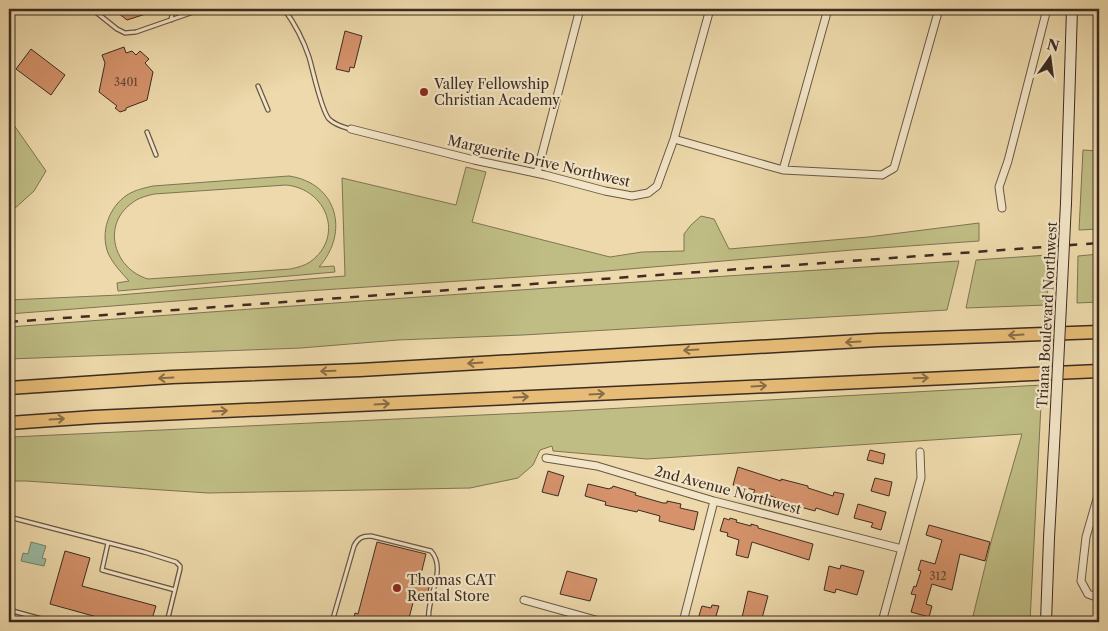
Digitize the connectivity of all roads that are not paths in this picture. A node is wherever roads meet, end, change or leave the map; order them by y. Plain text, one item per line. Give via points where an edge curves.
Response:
1 (92, 9) edge
2 (173, 9) edge
3 (202, 9) edge
4 (284, 9) edge
5 (580, 9) edge
6 (710, 9) edge
7 (828, 9) edge
8 (939, 9) edge
9 (1046, 9) edge
10 (1072, 9) edge
11 (171, 20) junction
12 (258, 86) dead end
13 (268, 110) dead end
14 (351, 129) joint
15 (147, 132) dead end
16 (674, 139) junction
17 (156, 155) dead end
18 (783, 170) junction
19 (537, 173) junction
20 (1002, 208) dead end
21 (1099, 332) edge
22 (1099, 371) edge
23 (9, 388) edge
24 (9, 423) edge
25 (920, 452) dead end
26 (546, 458) dead end
27 (1099, 492) edge
28 (714, 501) junction
29 (9, 517) edge
30 (108, 543) junction
31 (902, 549) junction
32 (175, 590) junction
33 (1099, 598) edge
34 (524, 600) dead end
35 (9, 610) edge
36 (54, 622) edge
37 (167, 622) edge
38 (332, 622) edge
39 (429, 622) edge
40 (602, 622) edge
41 (683, 622) edge
42 (882, 622) edge
43 (974, 622) edge
44 (986, 622) edge
45 (1046, 622) edge

1 - 11 lane via 125,33
2 - 11 lane
3 - 11 lane
4 - 14 lane via 296,25 308,54 328,119
5 - 19 street
6 - 16 street, Marguerite Drive Northwest
7 - 18 street
8 - 18 street via 894,168 882,175
9 - 20 street via 999,187
10 - 45 street, Triana Boulevard Northwest, bridge
12 - 13 lane
14 - 19 street, Marguerite Drive Northwest
15 - 17 lane
16 - 18 street
16 - 19 street, Marguerite Drive Northwest via 657,186 648,193 632,196 614,193
21 -> 23 highway via 878,340
24 -> 22 highway
25 - 31 street via 921,478
26 - 28 street, 2nd Avenue Northwest via 597,466
27 - 33 street via 1086,537 1081,581 1088,594
28 - 31 street, 2nd Avenue Northwest
28 - 41 street
29 - 30 lane
30 - 32 lane via 176,562 180,569
30 - 32 lane via 102,570
31 - 42 street
32 - 37 lane
34 - 40 street
35 - 36 lane
38 - 39 lane via 354,546 363,536 371,536 431,551 436,556 439,565 428,611
43 - 44 lane via 975,619

